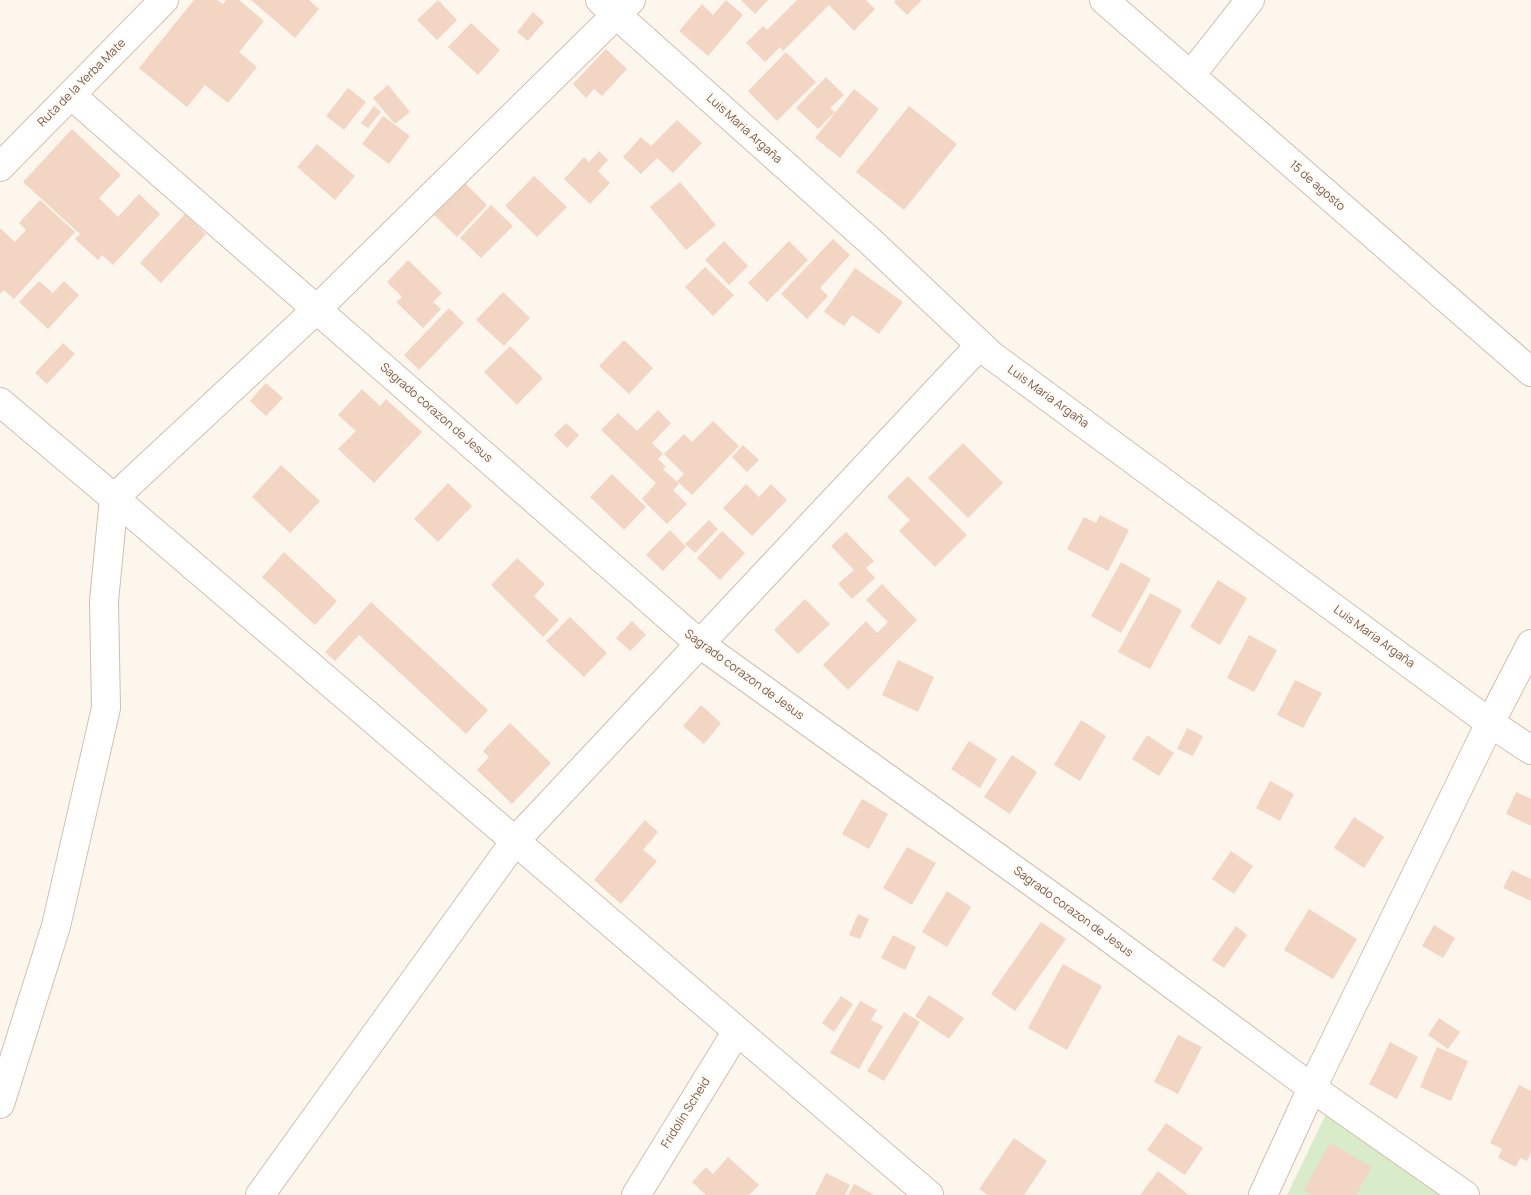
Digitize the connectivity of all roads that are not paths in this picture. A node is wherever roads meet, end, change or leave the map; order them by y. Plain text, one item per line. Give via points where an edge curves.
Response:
1 (164, 0) edge
2 (1104, 0) edge
3 (1250, 0) edge
4 (616, 5) edge
5 (1191, 75) junction
6 (71, 94) junction
7 (0, 166) edge
8 (317, 309) junction
9 (980, 345) junction
10 (1531, 372) edge
11 (0, 402) edge
12 (114, 498) junction
13 (700, 644) junction
14 (1531, 644) edge
15 (1490, 722) junction
16 (1531, 750) edge
17 (515, 841) junction
18 (737, 1031) junction
19 (1312, 1088) junction
20 (0, 1104) edge
21 (260, 1195) edge
22 (636, 1195) edge
23 (929, 1195) edge
24 (1263, 1195) edge
25 (1465, 1195) edge

1 - 6 street, Ruta de la Yerba Mate
2 - 5 street, 15 de agosto
3 - 5 street
4 - 8 street
4 - 9 street, Luis Maria Argaña
5 - 10 street, 15 de agosto
6 - 7 street, Ruta de la Yerba Mate
6 - 8 street, Sagrado corazon de Jesus
8 - 12 street
8 - 13 street, Sagrado corazon de Jesus
9 - 13 street
9 - 15 street, Luis Maria Argaña
11 - 12 street
12 - 17 street
12 - 20 street via 104,601 106,708 56,926
13 - 17 street
13 - 19 street, Sagrado corazon de Jesus via 1093,926
14 - 15 street
15 - 16 street, Luis Maria Argaña
15 - 19 street
17 - 18 street
17 - 21 street
18 - 22 street, Fridolin Scheid
18 - 23 street
19 - 24 street
19 - 25 street, Sagrado corazon de Jesus

